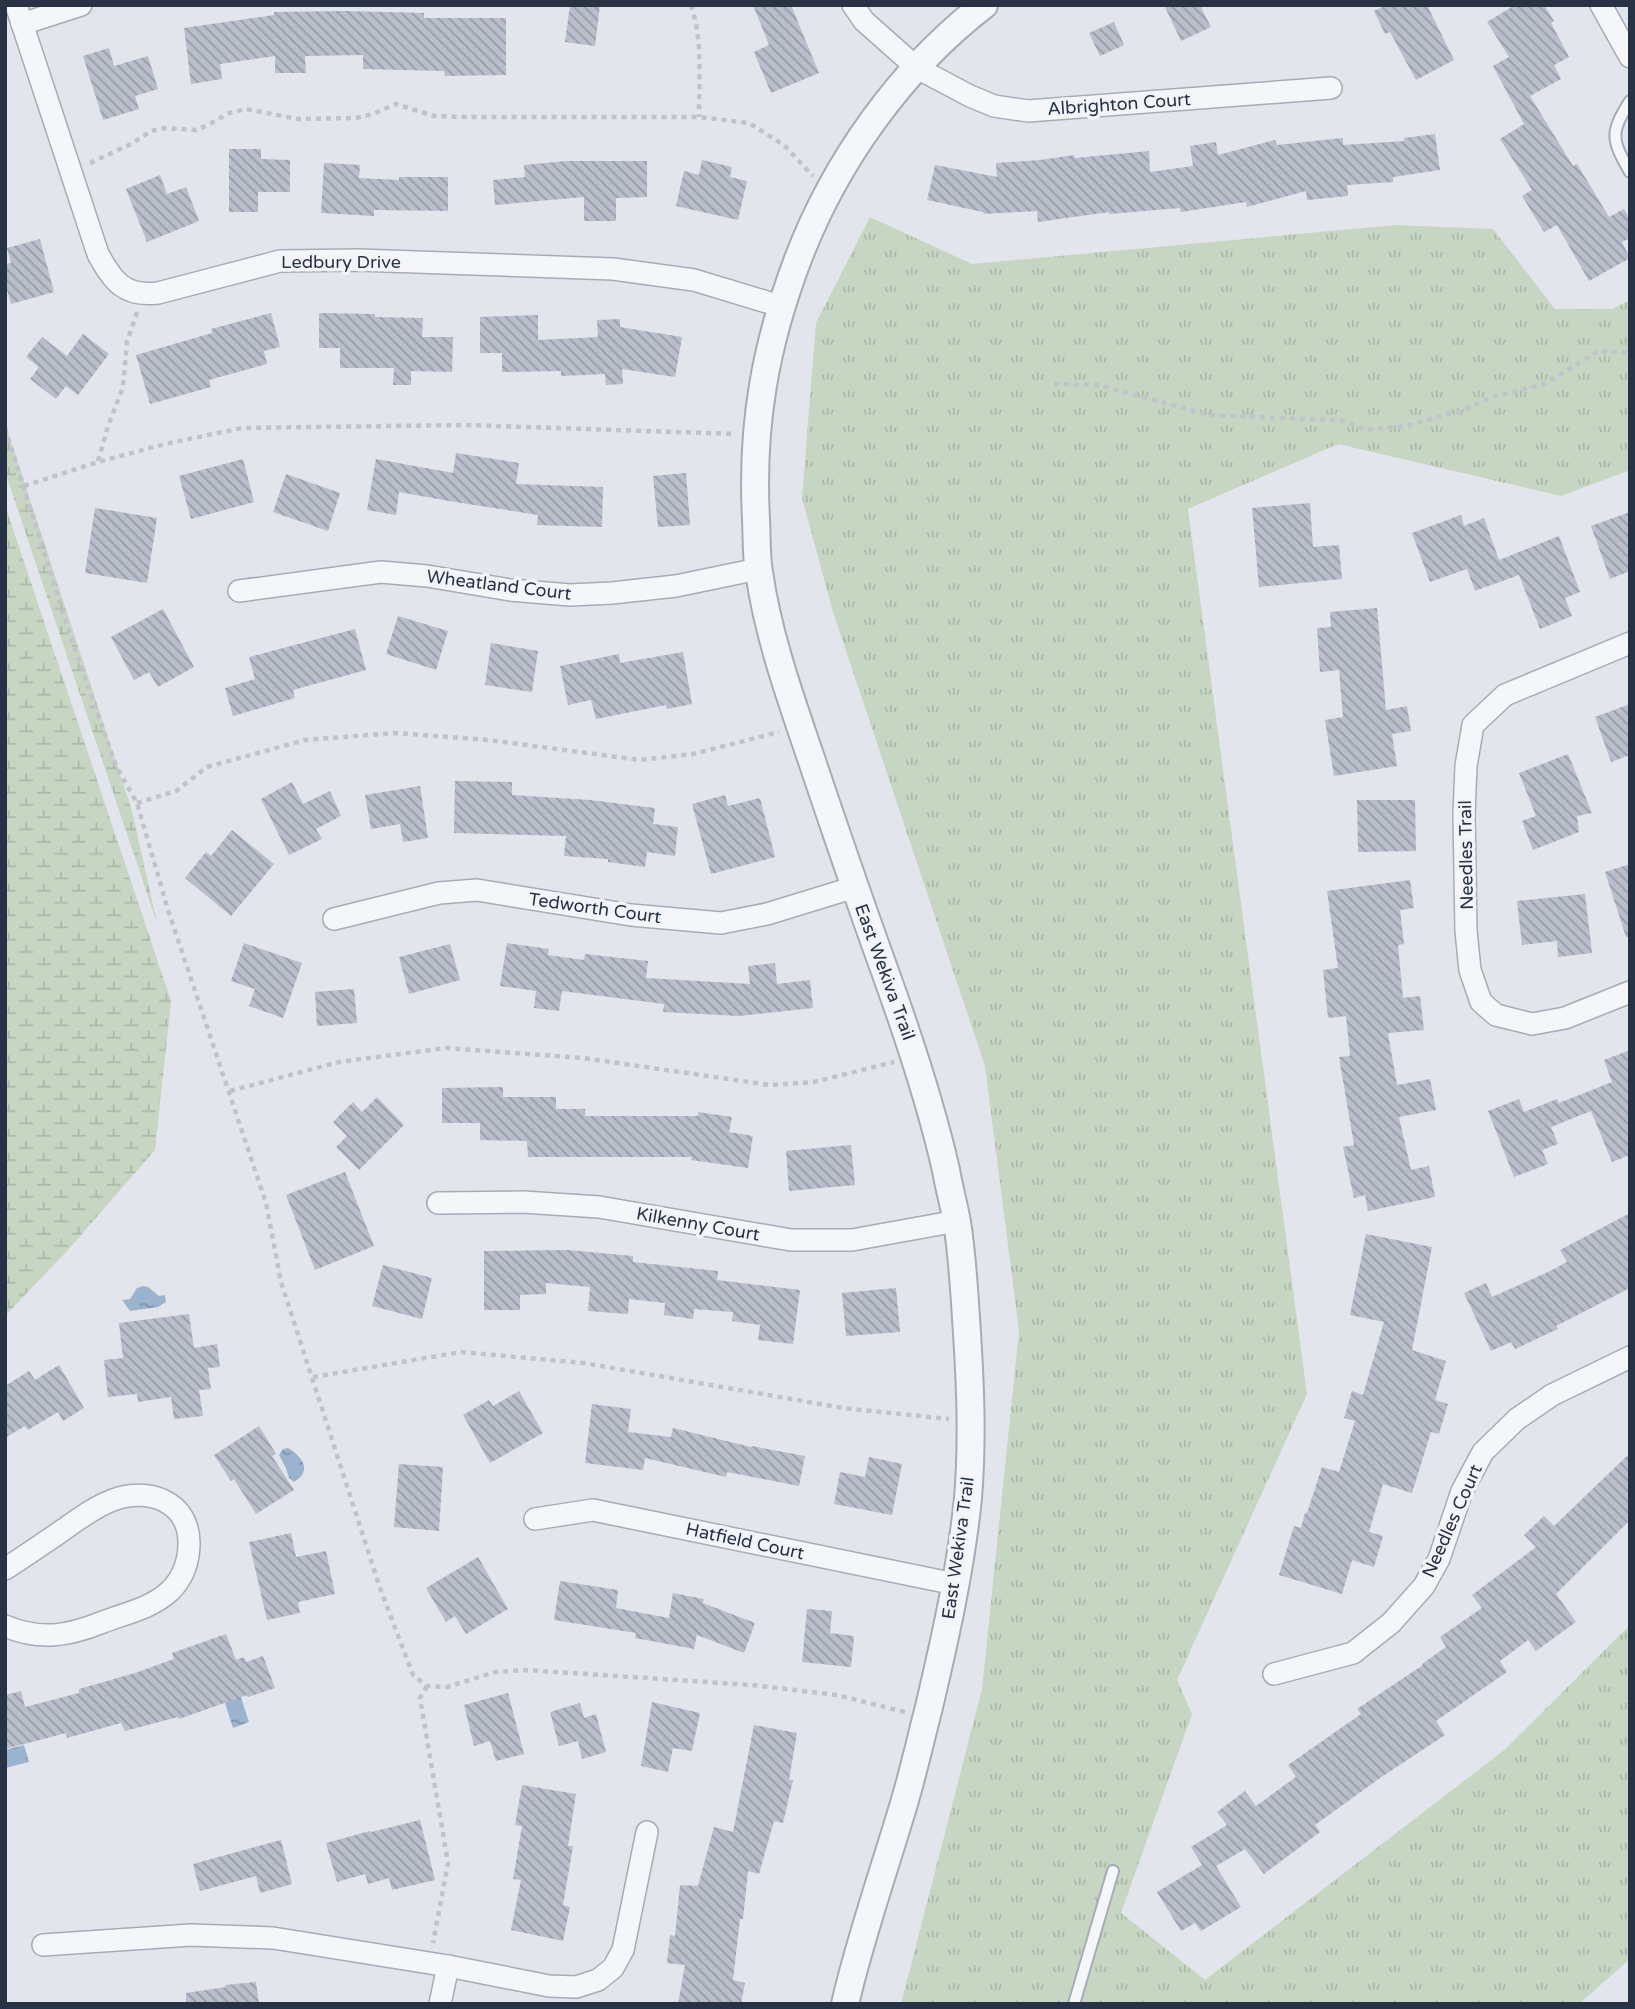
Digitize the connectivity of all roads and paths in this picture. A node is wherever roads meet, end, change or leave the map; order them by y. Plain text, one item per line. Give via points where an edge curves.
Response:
1 (81, 5) edge
2 (691, 5) edge
3 (853, 5) edge
4 (984, 5) edge
5 (1601, 5) edge
6 (19, 14) edge
7 (1630, 57) edge
8 (916, 68) junction
9 (1331, 88) dead end
10 (1630, 101) edge
11 (699, 117) junction
12 (71, 172) junction
13 (1630, 172) edge
14 (828, 192) junction
15 (143, 295) junction
16 (780, 306) junction
17 (1630, 353) edge
18 (1054, 384) dead end
19 (5, 428) edge
20 (755, 434) junction
21 (98, 462) junction
22 (24, 486) junction
23 (758, 569) junction
24 (239, 591) dead end
25 (1630, 643) edge
26 (800, 727) junction
27 (137, 803) junction
28 (855, 887) junction
29 (334, 919) dead end
30 (1630, 992) edge
31 (915, 1057) junction
32 (229, 1091) junction
33 (439, 1203) dead end
34 (957, 1221) junction
35 (1630, 1357) edge
36 (313, 1377) junction
37 (971, 1422) junction
38 (535, 1519) dead end
39 (5, 1569) edge
40 (955, 1584) junction
41 (5, 1626) edge
42 (1274, 1674) dead end
43 (427, 1686) junction
44 (926, 1717) junction
45 (647, 1832) dead end
46 (1113, 1871) dead end
47 (43, 1945) dead end
48 (439, 1964) junction
49 (440, 2004) edge
50 (845, 2004) edge
51 (1074, 2004) edge

1 - 6 street
2 - 11 path via 699,52
3 - 8 street, Albrighton Court via 864,21
4 - 8 street, East Wekiva Trail
5 - 7 street
6 - 12 street
8 - 9 street, Albrighton Court via 994,106 1028,111
8 - 14 street, East Wekiva Trail
10 - 13 lane via 1616,124 1616,144
11 - 12 path via 434,116 396,104 356,118 298,119 246,109 196,130 151,131
11 - 14 path via 749,123 784,145
12 - 15 street via 98,254 110,276 127,290
14 - 16 street, East Wekiva Trail
15 - 16 street, Ledbury Drive via 280,261 358,260 612,269 694,280
15 - 21 path via 127,342 123,387
16 - 20 street, East Wekiva Trail
17 - 18 path via 1598,351 1544,384 1426,421 1365,430 1332,420 1209,415 1098,385
19 - 22 path
20 - 21 path via 466,425 242,428
20 - 23 street, East Wekiva Trail
21 - 22 path
22 - 27 path via 69,635 116,766
23 - 24 street, Wheatland Court via 676,586 570,595 381,572
23 - 26 street, East Wekiva Trail via 771,636
25 - 30 street, Needles Trail via 1505,695 1473,725 1464,814 1467,944 1481,1002 1496,1015 1532,1024 1565,1018
26 - 27 path via 693,754 640,760 395,733 305,740 207,767 176,791
26 - 28 street, East Wekiva Trail
27 - 32 path
28 - 29 street, Tedworth Court via 721,923 631,915 477,890 439,893
28 - 31 street, East Wekiva Trail
31 - 32 path via 814,1082 770,1085 583,1058 446,1048 339,1062
31 - 34 street, East Wekiva Trail
32 - 36 path via 266,1203 281,1282
33 - 34 street, Kilkenny Court via 599,1207 791,1240 852,1240
34 - 37 street, East Wekiva Trail
35 - 42 street, Needles Court via 1552,1395 1517,1419 1483,1452 1462,1491 1439,1559 1424,1586 1391,1623 1353,1653
36 - 37 path via 461,1352 584,1363 843,1408
36 - 43 path via 380,1588 413,1675
37 - 40 street, East Wekiva Trail via 968,1497
38 - 40 street, Hatfield Court via 593,1510
39 - 41 street via 93,1509 127,1496 170,1503 189,1530 188,1563 182,1577 154,1603 56,1636
40 - 44 street, East Wekiva Trail
43 - 44 path via 447,1687 495,1671 526,1670 837,1695
43 - 48 path via 420,1698 448,1863
44 - 50 street, East Wekiva Trail
45 - 48 street via 623,1950 613,1968 598,1980 576,1987 549,1986
46 - 51 lane
47 - 48 street via 191,1935 273,1938
48 - 49 street

